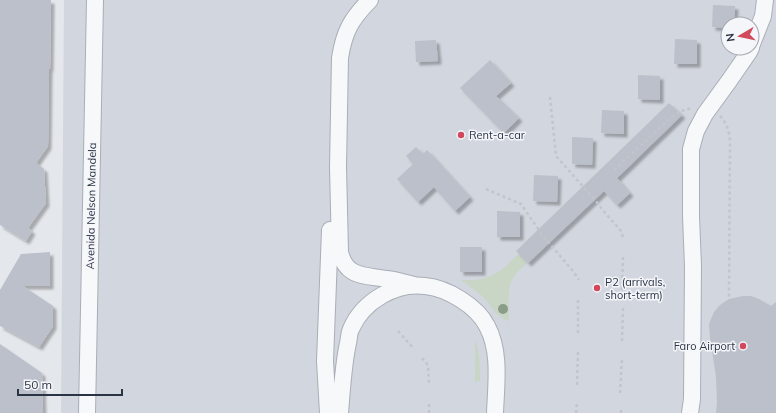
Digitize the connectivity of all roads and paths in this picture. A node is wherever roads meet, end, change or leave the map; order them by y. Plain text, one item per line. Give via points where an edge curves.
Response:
1 (94, 0) edge
2 (370, 0) edge
3 (765, 0) edge
4 (760, 24) edge
5 (746, 56) edge
6 (550, 97) dead end
7 (696, 107) dead end
8 (719, 114) dead end
9 (338, 168) junction
10 (614, 170) dead end
11 (486, 189) dead end
12 (623, 239) dead end
13 (623, 256) dead end
14 (579, 280) dead end
15 (414, 286) junction
16 (622, 290) dead end
17 (729, 299) dead end
18 (578, 300) dead end
19 (623, 308) dead end
20 (398, 331) dead end
21 (578, 333) dead end
22 (622, 341) dead end
23 (414, 349) dead end
24 (578, 352) dead end
25 (422, 358) dead end
26 (622, 359) dead end
27 (429, 385) dead end
28 (577, 385) dead end
29 (620, 393) dead end
30 (429, 402) dead end
31 (577, 402) dead end
32 (87, 413) edge
33 (328, 413) edge
34 (340, 413) edge
35 (429, 413) edge
36 (495, 413) edge
37 (576, 413) edge
38 (690, 413) edge

1 - 32 street, Avenida Nelson Mandela
2 - 9 street via 349,27 340,58
3 - 4 street
5 - 38 street via 705,114 696,131 691,149 693,266
6 - 12 path via 556,156 622,232
7 - 10 path via 681,110 673,116
8 - 17 path via 727,126 730,141
9 - 15 street via 340,252 347,268 366,277
9 - 33 street via 330,220 325,361
11 - 14 path via 521,204
13 - 16 path
15 - 34 street via 386,293 370,303 350,329
15 - 36 street via 438,288 459,298 474,309 486,324 496,351
18 - 21 path
19 - 22 path
20 - 23 path
24 - 28 path
25 - 27 path via 428,365
26 - 29 path
30 - 35 path
31 - 37 path

